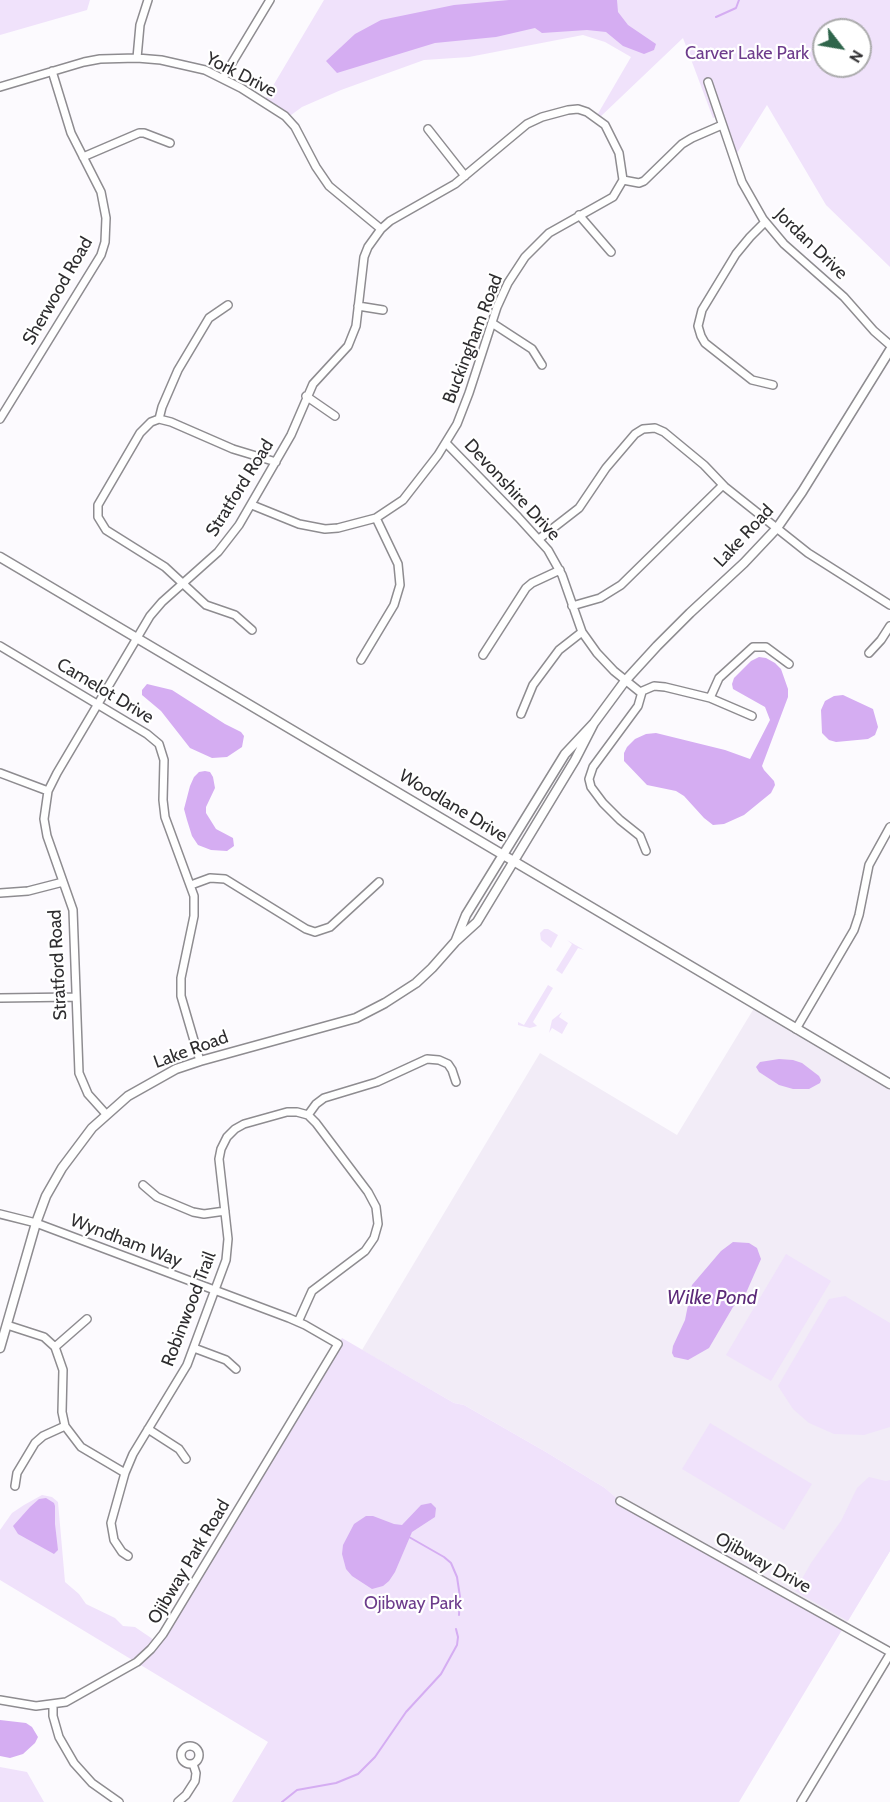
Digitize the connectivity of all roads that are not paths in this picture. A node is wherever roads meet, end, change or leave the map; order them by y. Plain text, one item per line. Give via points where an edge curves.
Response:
1 (148, 0) edge
2 (270, 0) edge
3 (137, 58) junction
4 (51, 71) junction
5 (223, 78) junction
6 (708, 82) dead end
7 (0, 87) edge
8 (722, 125) junction
9 (428, 129) dead end
10 (170, 143) dead end
11 (83, 157) junction
12 (465, 176) junction
13 (623, 180) junction
14 (579, 215) junction
15 (765, 222) junction
16 (381, 229) junction
17 (611, 252) dead end
18 (228, 305) dead end
19 (358, 306) junction
20 (383, 310) dead end
21 (492, 323) junction
22 (890, 345) edge
23 (890, 350) edge
24 (542, 365) dead end
25 (773, 385) dead end
26 (306, 396) junction
27 (335, 416) dead end
28 (0, 419) edge
29 (159, 419) junction
30 (446, 442) junction
31 (276, 462) junction
32 (723, 485) junction
33 (252, 504) junction
34 (376, 518) junction
35 (777, 528) junction
36 (539, 539) junction
37 (0, 557) edge
38 (560, 570) junction
39 (182, 584) junction
40 (890, 605) edge
41 (572, 606) junction
42 (890, 626) edge
43 (252, 630) dead end
44 (582, 632) junction
45 (137, 637) junction
46 (0, 646) edge
47 (869, 653) dead end
48 (483, 655) dead end
49 (361, 660) dead end
50 (789, 664) dead end
51 (626, 681) junction
52 (642, 692) junction
53 (710, 698) junction
54 (98, 704) junction
55 (521, 714) dead end
56 (752, 716) dead end
57 (594, 723) junction
58 (0, 773) edge
59 (48, 791) junction
60 (890, 827) edge
61 (646, 851) dead end
62 (503, 855) junction
63 (514, 861) junction
64 (63, 882) junction
65 (380, 882) dead end
66 (191, 885) junction
67 (0, 893) edge
68 (455, 942) junction
69 (76, 997) junction
70 (0, 998) edge
71 (796, 1029) junction
72 (200, 1060) junction
73 (456, 1082) dead end
74 (890, 1084) edge
75 (106, 1114) junction
76 (308, 1115) junction
77 (143, 1185) dead end
78 (225, 1211) junction
79 (0, 1214) edge
80 (36, 1222) junction
81 (215, 1291) junction
82 (87, 1319) dead end
83 (298, 1322) junction
84 (7, 1325) junction
85 (338, 1344) joint
86 (55, 1347) junction
87 (0, 1348) edge
88 (194, 1348) junction
89 (236, 1369) dead end
90 (65, 1426) junction
91 (148, 1429) junction
92 (186, 1459) dead end
93 (125, 1473) junction
94 (15, 1486) dead end
95 (620, 1501) dead end
96 (128, 1556) dead end
97 (890, 1653) edge
98 (0, 1700) edge
99 (53, 1705) junction
100 (193, 1764) dead end
101 (118, 1802) edge
102 (178, 1802) edge
103 (801, 1802) edge

1 - 3 street via 140,26
2 - 5 street
3 - 4 street, York Drive via 100,59
3 - 5 street, York Drive via 185,64
4 - 7 street, York Drive
4 - 11 street, Sherwood Road
5 - 16 street, York Drive via 285,116 329,186
6 - 8 street, Jordan Drive
8 - 13 street via 682,144 644,181
8 - 15 street, Jordan Drive via 742,182
9 - 12 street
10 - 11 street via 139,133
11 - 28 street, Sherwood Road via 104,206 107,225 101,255
12 - 13 street, Stratford Road via 527,124 555,112 578,110 605,125 619,153
12 - 16 street, Stratford Road
13 - 14 street, Buckingham Road via 613,197
14 - 17 street
14 - 21 street, Buckingham Road via 549,233 525,257 508,283
15 - 22 street, Jordan Drive
15 - 25 street via 736,254 701,312 698,326 707,345 752,380
16 - 19 street, Stratford Road via 363,257
18 - 29 street via 209,318 175,376
19 - 20 street
19 - 26 street, Stratford Road via 348,346
21 - 24 street via 532,349
21 - 30 street, Buckingham Road via 470,393
23 - 35 street, Lake Road
26 - 27 street
26 - 31 street, Stratford Road
29 - 31 street
29 - 39 street via 140,433 101,497 98,517 106,530 165,567
30 - 34 street, Buckingham Road via 403,500
30 - 36 street, Devonshire Drive
31 - 33 street, Stratford Road
32 - 35 street
32 - 36 street via 662,431 643,429 609,464 577,510
32 - 41 street via 621,585 597,599
33 - 34 street, Buckingham Road via 292,522 325,529
33 - 39 street, Stratford Road via 218,552
34 - 49 street via 399,564 400,585 394,605
35 - 40 street via 820,562
35 - 51 street, Lake Road via 668,634
36 - 38 street, Devonshire Drive
37 - 45 street, Woodlane Drive
38 - 41 street, Devonshire Drive
38 - 48 street via 526,588
39 - 43 street via 206,605 235,615
39 - 45 street, Stratford Road via 150,616
41 - 44 street, Devonshire Drive
42 - 47 street
44 - 51 street, Devonshire Drive via 599,657
44 - 55 street via 559,650 533,685
45 - 54 street, Stratford Road
45 - 62 street, Woodlane Drive
46 - 54 street, Camelot Drive
50 - 53 street via 766,647 752,648 719,678
51 - 52 street, Devonshire Drive
51 - 57 street, Lake Road
52 - 53 street via 660,686
52 - 61 street via 639,704 593,767 589,779 608,808 643,839
53 - 56 street
54 - 59 street, Stratford Road
54 - 66 street, Camelot Drive via 159,744 164,760 165,817
57 - 62 street, Lake Road via 565,754
57 - 63 street, Lake Road
58 - 59 street
59 - 64 street, Stratford Road via 47,836
60 - 71 street via 869,865 854,930
62 - 63 street, Woodlane Drive
62 - 68 street, Lake Road via 466,915
63 - 68 street, Lake Road via 477,922
63 - 71 street, Woodlane Drive
64 - 67 street
64 - 69 street, Stratford Road via 75,923
65 - 66 street via 330,927 315,932 225,879 210,878
66 - 72 street, Camelot Drive via 195,905 181,996
68 - 72 street, Lake Road via 428,973 372,1011 343,1023
69 - 70 street
69 - 75 street, Stratford Road via 79,1072 88,1094
71 - 74 street, Woodlane Drive
72 - 75 street, Lake Road via 142,1087
73 - 76 street via 448,1064 427,1059 377,1082 324,1098
75 - 80 street, Lake Road via 62,1167
76 - 78 street, Robinwood Trail via 287,1112 241,1125 229,1134 219,1159
76 - 83 street via 368,1192 378,1221 369,1246 312,1291
77 - 78 street via 156,1197 193,1212
78 - 81 street, Robinwood Trail via 228,1253
79 - 80 street, Wyndham Way
80 - 81 street, Wyndham Way
80 - 84 street, Lake Road
81 - 83 street, Wyndham Way
81 - 88 street, Robinwood Trail
82 - 86 street
83 - 85 street, Wyndham Way
84 - 86 street via 44,1337
84 - 87 street, Lake Road
85 - 99 street, Ojibway Park Road via 158,1643 137,1662 74,1698
86 - 90 street via 63,1370
88 - 89 street via 226,1360
88 - 91 street, Robinwood Trail
90 - 93 street via 81,1447
90 - 94 street via 35,1443 16,1473
91 - 92 street via 179,1449
91 - 93 street, Robinwood Trail
93 - 96 street, Robinwood Trail via 111,1522 114,1540
95 - 97 street, Ojibway Drive
97 - 103 street
98 - 99 street, Ojibway Park Road via 36,1707
99 - 101 street via 57,1731 74,1763 92,1783
100 - 102 street via 195,1781

